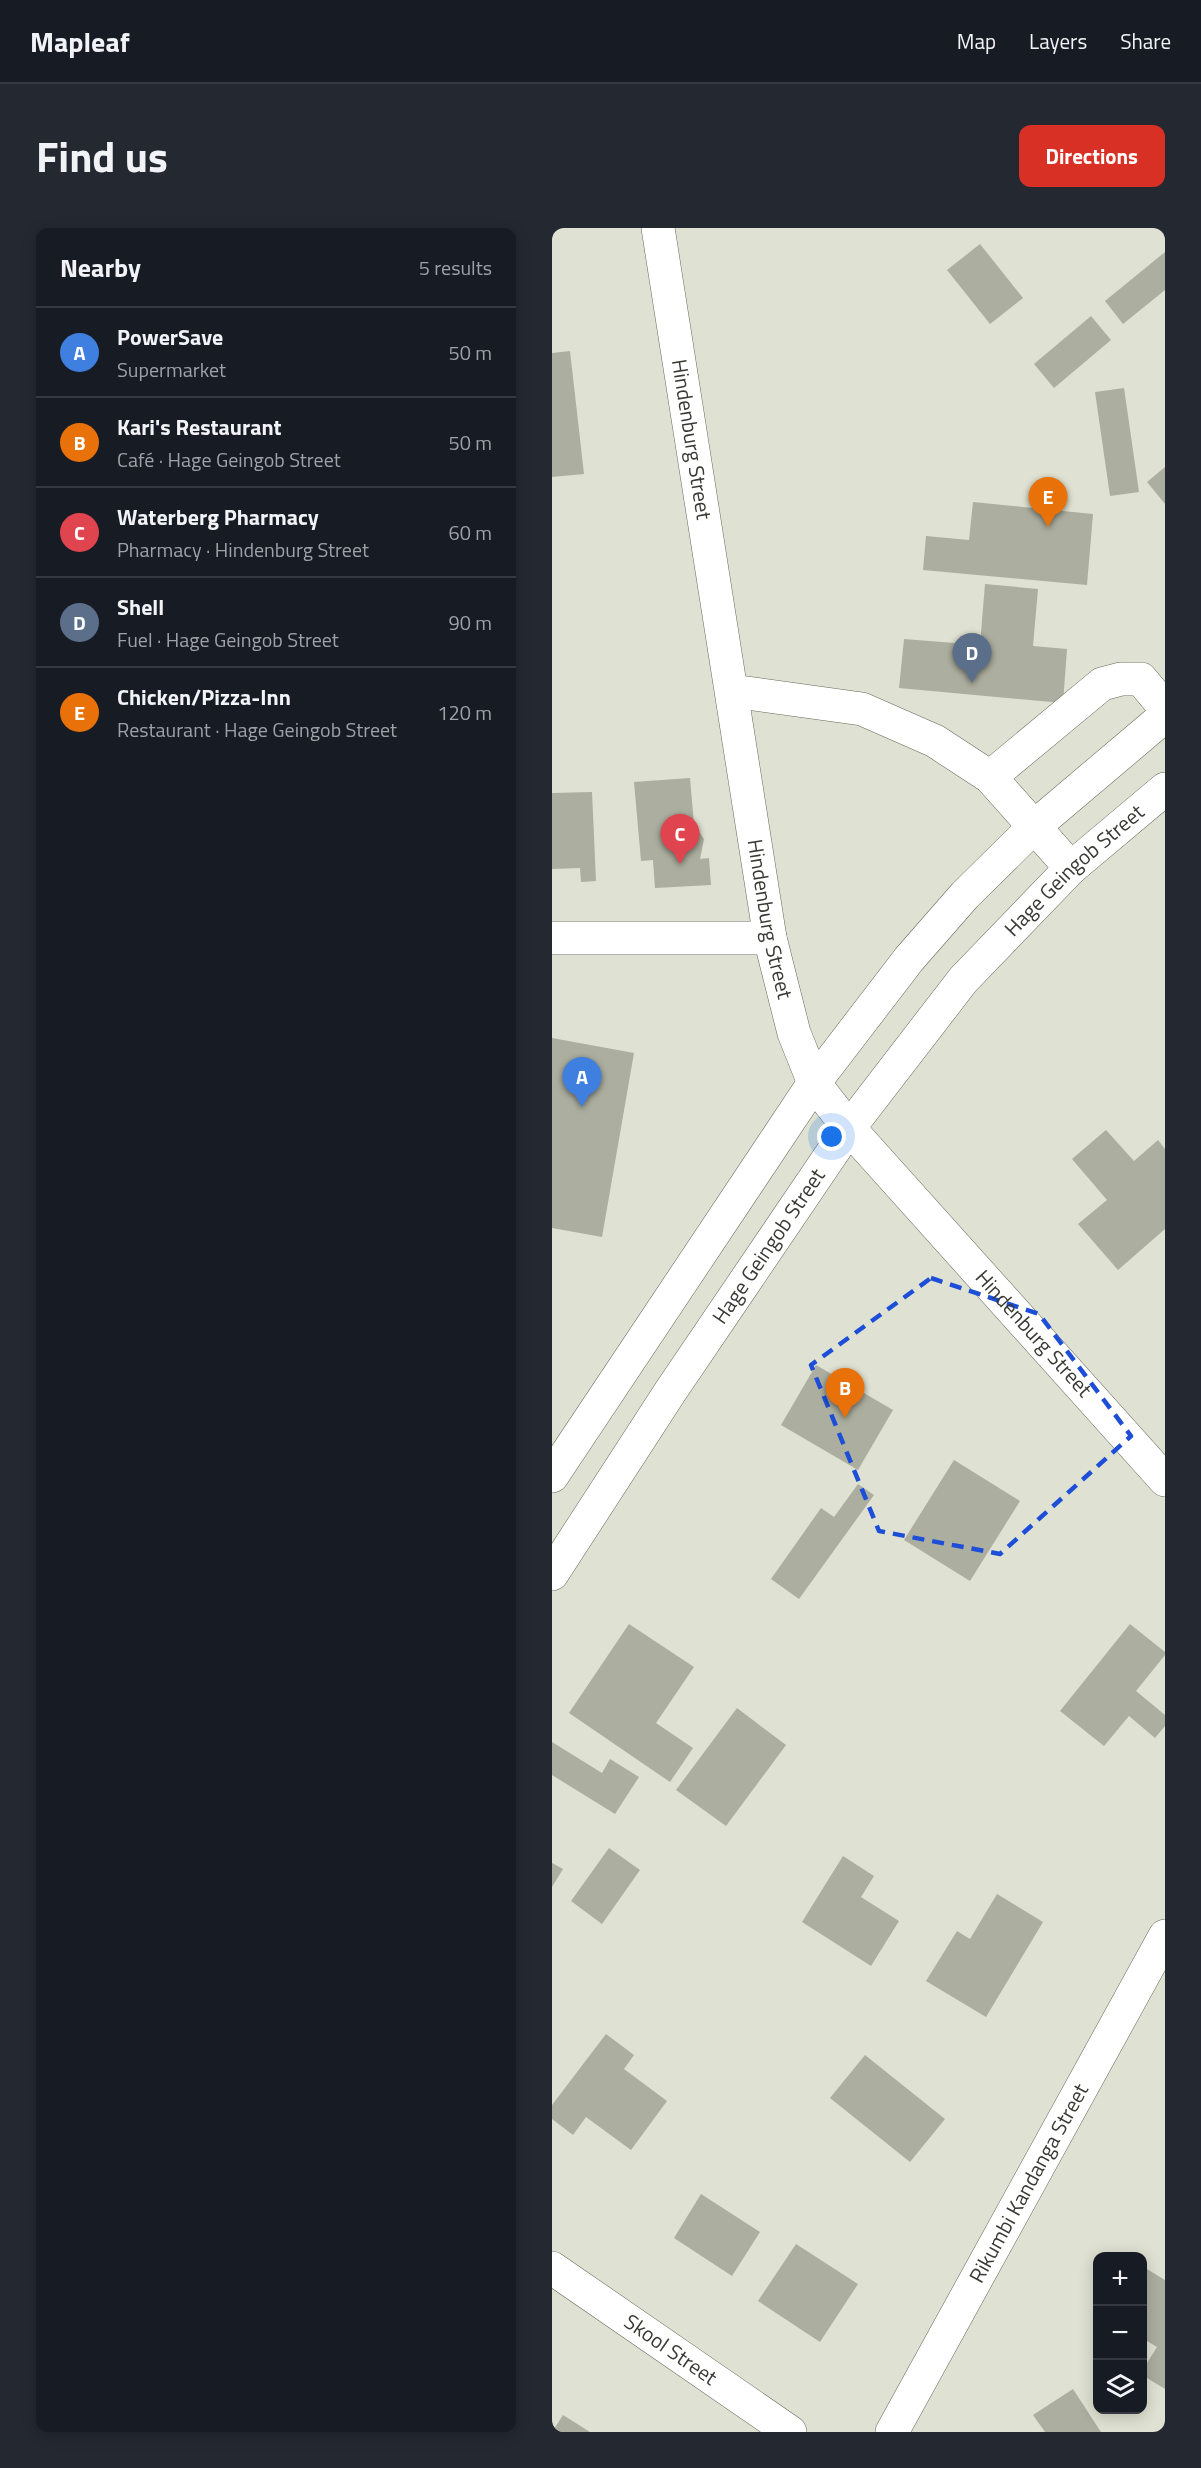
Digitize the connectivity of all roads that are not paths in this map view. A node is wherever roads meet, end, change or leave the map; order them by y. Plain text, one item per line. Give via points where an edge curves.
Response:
1 (658, 228) edge
2 (732, 691) junction
3 (1165, 708) edge
4 (1165, 716) edge
5 (990, 777) junction
6 (1165, 789) edge
7 (1035, 826) junction
8 (1071, 868) junction
9 (552, 938) edge
10 (770, 938) junction
11 (814, 1083) junction
12 (849, 1128) junction
13 (552, 1476) edge
14 (1165, 1480) edge
15 (552, 1574) edge
16 (1165, 1936) edge
17 (552, 2268) edge
18 (790, 2432) edge
19 (891, 2432) edge

1 - 2 main road, Hindenburg Street
2 - 5 main road via 862,709 935,741
2 - 10 main road, Hindenburg Street
3 - 5 main road via 1141,679 1102,684
4 - 7 main road
5 - 7 main road
6 - 8 main road, Hage Geingob Street
7 - 8 main road
7 - 11 main road via 965,895 909,959
8 - 12 main road, Hage Geingob Street via 963,980
9 - 10 main road
10 - 11 main road, Hindenburg Street via 794,1033
11 - 12 main road, Hindenburg Street
11 - 13 main road
12 - 14 main road, Hindenburg Street
12 - 15 main road, Hage Geingob Street
16 - 19 main road, Rikumbi Kandanga Street
17 - 18 main road, Skool Street

